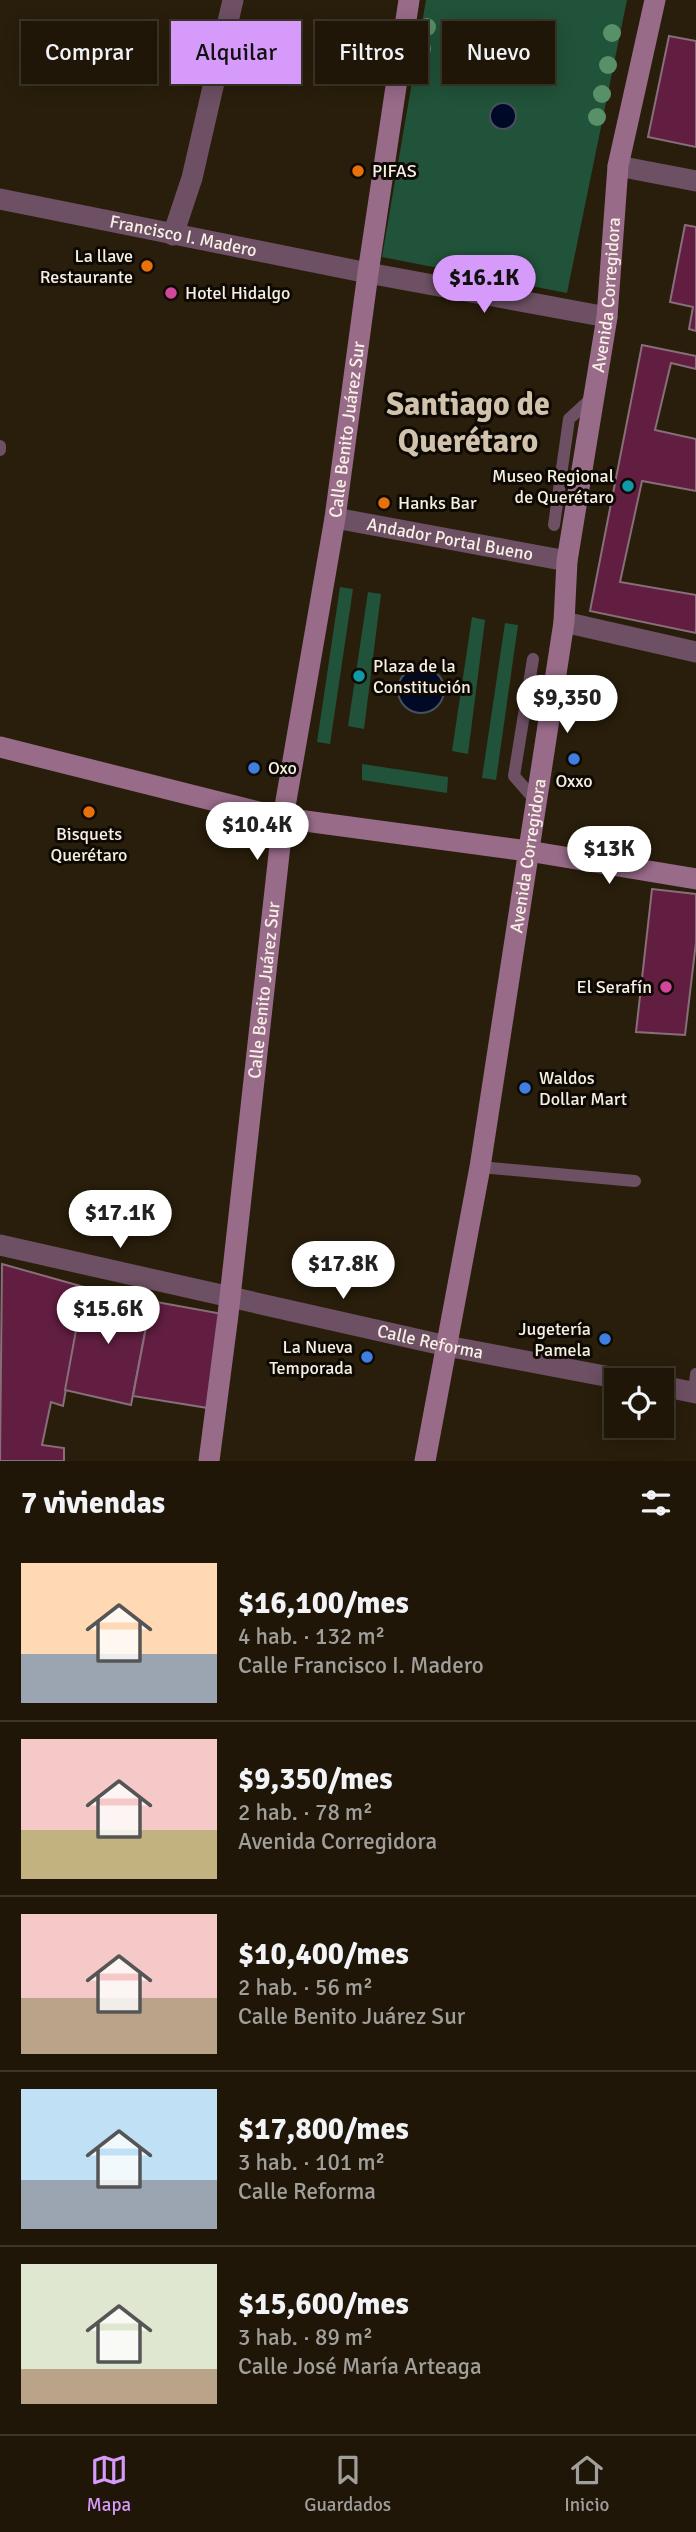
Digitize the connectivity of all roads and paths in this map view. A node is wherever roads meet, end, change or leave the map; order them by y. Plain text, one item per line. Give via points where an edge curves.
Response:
1 (233, 0) edge
2 (409, 0) edge
3 (655, 0) edge
4 (618, 166) junction
5 (696, 181) edge
6 (0, 199) edge
7 (173, 235) junction
8 (368, 272) junction
9 (607, 317) junction
10 (595, 396) junction
11 (335, 518) junction
12 (554, 525) dead end
13 (567, 561) junction
14 (564, 622) junction
15 (696, 652) edge
16 (533, 659) dead end
17 (0, 747) edge
18 (536, 800) junction
19 (283, 818) junction
20 (528, 851) junction
21 (696, 879) edge
22 (480, 1167) junction
23 (635, 1181) dead end
24 (0, 1245) edge
25 (230, 1296) junction
26 (447, 1346) junction
27 (604, 1376) edge
28 (674, 1386) edge
29 (695, 1386) edge
30 (209, 1461) edge
31 (425, 1461) edge

1 - 7 street via 192,178
2 - 8 main road, Calle Benito Juárez Sur
3 - 4 main road, Avenida Corregidora
4 - 5 street
4 - 9 main road, Avenida Corregidora
6 - 7 street, Francisco I. Madero
7 - 8 street, Francisco I. Madero
8 - 9 street, Francisco I. Madero
8 - 11 main road, Calle Benito Juárez Sur
9 - 10 main road, Avenida Corregidora
10 - 12 lane via 569,419
10 - 13 main road, Avenida Corregidora
11 - 13 street, Andador Portal Bueno
11 - 19 main road, Calle Benito Juárez Sur
13 - 14 main road, Avenida Corregidora
14 - 15 street
14 - 18 main road, Avenida Corregidora
16 - 18 lane via 514,776
17 - 19 main road
18 - 20 main road, Avenida Corregidora
19 - 20 main road
19 - 25 main road, Calle Benito Juárez Sur
20 - 21 main road
20 - 22 main road, Avenida Corregidora
22 - 23 lane
22 - 26 main road, Avenida Corregidora
24 - 25 street, Calle Reforma
25 - 26 street, Calle Reforma
25 - 30 main road, Calle Benito Juárez Sur
26 - 27 street, Calle Reforma
26 - 31 main road, Avenida Corregidora
28 - 29 street

